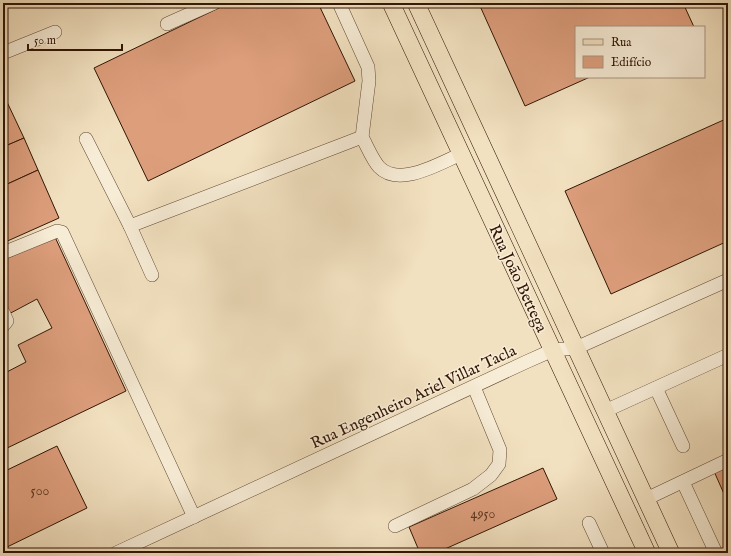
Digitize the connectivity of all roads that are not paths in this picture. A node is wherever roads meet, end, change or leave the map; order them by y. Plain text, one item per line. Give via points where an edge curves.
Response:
1 (214, 3) edge
2 (339, 3) edge
3 (391, 3) edge
4 (416, 3) edge
5 (167, 24) dead end
6 (55, 32) dead end
7 (3, 53) edge
8 (362, 137) junction
9 (86, 139) dead end
10 (461, 154) junction
11 (130, 226) junction
12 (3, 253) edge
13 (152, 275) dead end
14 (728, 280) edge
15 (3, 312) edge
16 (3, 326) edge
17 (576, 348) junction
18 (552, 350) junction
19 (728, 355) edge
20 (474, 387) junction
21 (656, 388) junction
22 (605, 411) junction
23 (683, 446) dead end
24 (728, 460) edge
25 (683, 482) junction
26 (646, 499) junction
27 (194, 517) junction
28 (589, 523) dead end
29 (395, 526) dead end
30 (125, 551) edge
31 (603, 553) edge
32 (647, 553) edge
33 (671, 553) edge
34 (716, 553) edge

1 - 5 street
2 - 8 street via 368,67 369,81
3 - 10 main road, Rua João Bettega
4 - 17 main road, Rua João Bettega
6 - 7 street
8 - 10 street via 380,167 404,176
8 - 11 street
9 - 11 street
10 - 18 main road, Rua João Bettega
11 - 13 street
12 - 27 street via 57,231 62,232
14 - 17 street, Rua Engenheiro Ariel Villar Tacla
15 - 16 street via 7,321
17 - 18 street, Rua Engenheiro Ariel Villar Tacla
17 - 22 main road, Rua João Bettega
18 - 20 street, Rua Engenheiro Ariel Villar Tacla
18 - 32 main road, Rua João Bettega
19 - 21 street
20 - 27 street, Rua Engenheiro Ariel Villar Tacla
20 - 29 street via 500,450 499,464 473,489
21 - 22 street
21 - 23 street
22 - 26 main road, Rua João Bettega
24 - 25 street
25 - 26 street
25 - 34 street
26 - 33 main road, Rua João Bettega
27 - 30 street, Rua Engenheiro Ariel Villar Tacla
28 - 31 street

